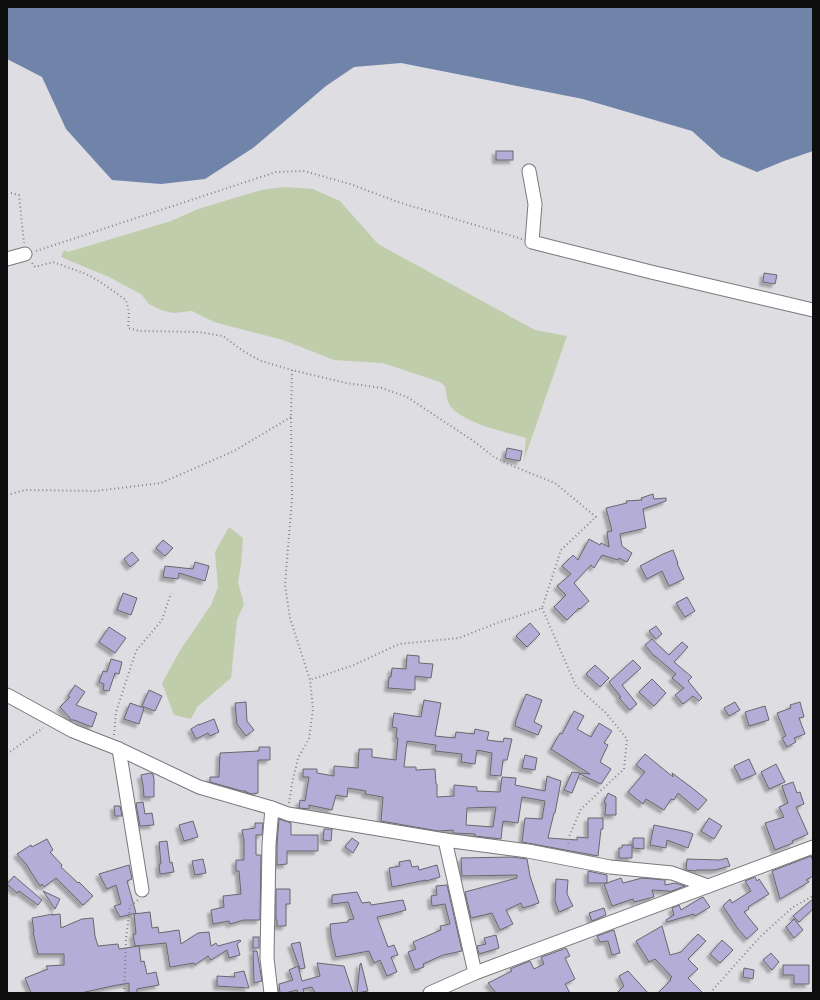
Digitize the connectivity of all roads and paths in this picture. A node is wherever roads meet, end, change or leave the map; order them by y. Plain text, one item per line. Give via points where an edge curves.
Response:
1 (529, 171) dead end
2 (7, 192) edge
3 (532, 242) junction
4 (25, 254) junction
5 (7, 259) edge
6 (813, 310) edge
7 (292, 370) junction
8 (291, 417) junction
9 (7, 494) edge
10 (171, 593) dead end
11 (542, 608) junction
12 (310, 680) junction
13 (7, 695) edge
14 (52, 720) junction
15 (117, 748) junction
16 (7, 754) edge
17 (272, 808) junction
18 (288, 814) junction
19 (445, 840) junction
20 (813, 847) edge
21 (567, 859) junction
22 (708, 886) junction
23 (142, 890) joint
24 (813, 896) edge
25 (475, 973) junction
26 (436, 992) edge
27 (124, 993) edge
28 (271, 993) edge
29 (710, 993) edge

1 - 3 street via 535,204
2 - 4 path via 20,195
3 - 4 path via 304,171 276,172
3 - 6 street
4 - 5 street
4 - 7 path via 35,266 53,262 86,274 126,300 129,312 128,328 223,336 261,361
7 - 8 path
7 - 11 path via 346,383 382,388 407,397 494,457 555,483 596,517 561,550
8 - 9 path via 234,451 161,483 96,491 25,490
8 - 12 path via 292,499 285,585 290,618
10 - 15 path via 162,620 136,651 116,712 114,732
11 - 12 path via 459,638 399,644 354,665
11 - 21 path via 576,686 606,713 627,739 624,769 581,809 569,836
12 - 18 path via 313,709 309,739 298,758
13 - 14 street
14 - 15 street
14 - 16 path
15 - 17 street via 199,787
15 - 23 street
17 - 18 street
17 - 28 street via 267,958
18 - 19 street
19 - 21 street
19 - 25 street
20 - 22 street
21 - 22 street via 672,873
22 - 25 street
23 - 27 path via 138,900 130,906
24 - 29 path via 793,907 760,936
25 - 26 street

